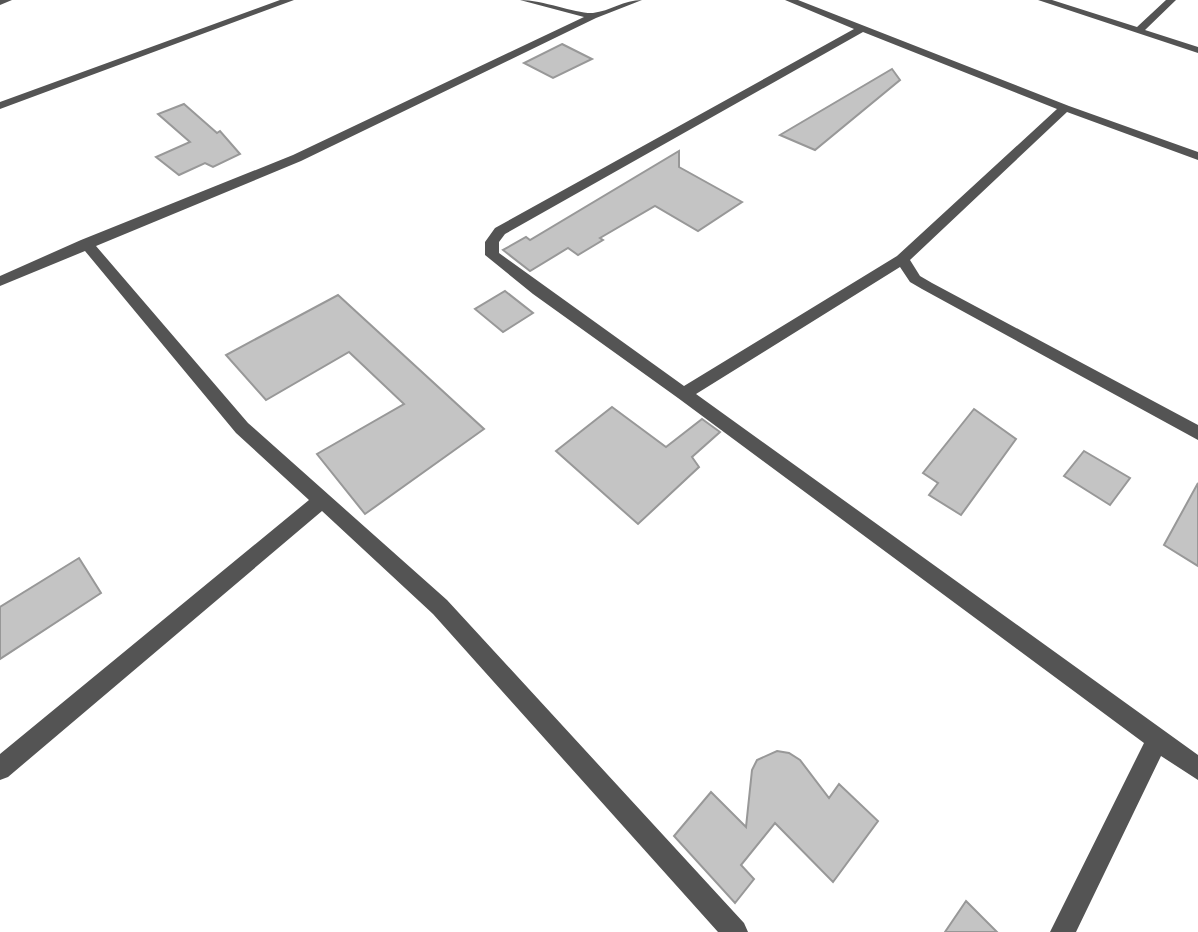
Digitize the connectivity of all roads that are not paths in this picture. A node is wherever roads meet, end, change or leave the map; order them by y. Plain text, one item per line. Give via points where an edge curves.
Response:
1 (7, 0) edge
2 (289, 0) edge
3 (525, 0) edge
4 (637, 0) edge
5 (790, 0) edge
6 (1043, 0) edge
7 (1171, 0) edge
8 (0, 2) edge
9 (593, 16) junction
10 (863, 28) junction
11 (1138, 31) junction
12 (1198, 50) edge
13 (0, 106) edge
14 (1065, 108) junction
15 (1198, 156) edge
16 (86, 243) junction
17 (902, 259) junction
18 (0, 281) edge
19 (684, 394) junction
20 (1198, 433) edge
21 (322, 500) junction
22 (1158, 740) junction
23 (0, 769) edge
24 (1198, 769) edge
25 (735, 932) edge
26 (1063, 932) edge

1 - 8 street
2 - 13 street
3 - 9 street
4 - 9 street
5 - 10 street
6 - 11 street
7 - 11 street
9 - 16 street via 297,158
10 - 14 street
10 - 19 street via 522,218 500,231 492,242 492,255
11 - 12 street
14 - 15 street
14 - 17 street
16 - 18 street
16 - 21 street via 242,428
17 - 19 street
17 - 20 street via 921,283
19 - 22 street
21 - 23 street
21 - 25 street via 440,607
22 - 24 street
22 - 26 street

